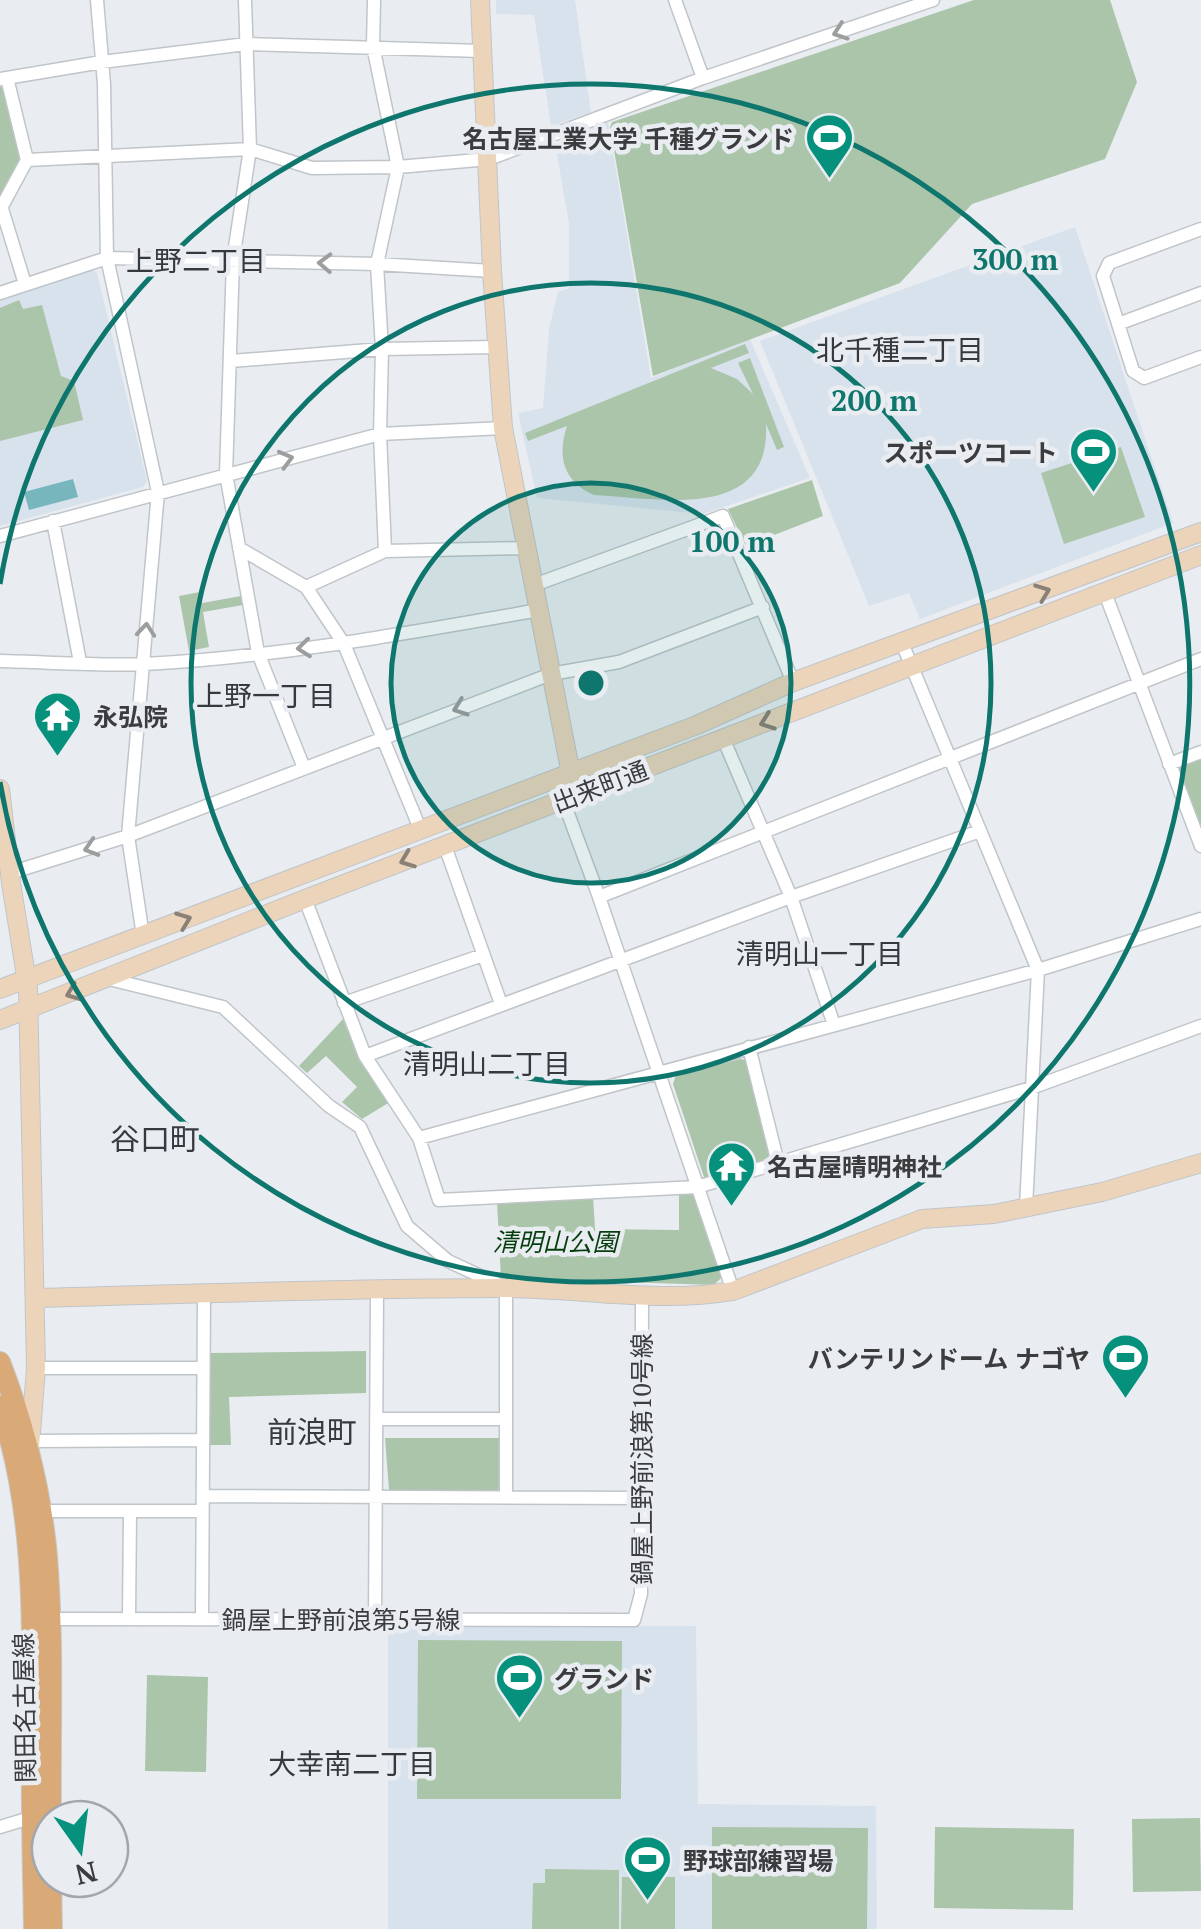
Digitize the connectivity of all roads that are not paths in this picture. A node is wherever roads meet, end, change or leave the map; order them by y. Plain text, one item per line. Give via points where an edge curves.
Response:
1 (97, 0) edge
2 (245, 0) edge
3 (374, 0) edge
4 (480, 0) edge
5 (675, 0) edge
6 (930, 0) edge
7 (246, 44) junction
8 (373, 46) junction
9 (482, 51) junction
10 (102, 62) junction
11 (4, 78) edge
12 (703, 78) junction
13 (250, 149) junction
14 (103, 155) junction
15 (489, 159) junction
16 (26, 160) junction
17 (398, 167) junction
18 (1, 210) edge
19 (1201, 230) edge
20 (106, 258) junction
21 (233, 260) junction
22 (377, 264) junction
23 (492, 271) junction
24 (26, 284) junction
25 (0, 293) edge
26 (1201, 294) edge
27 (1118, 324) junction
28 (496, 347) junction
29 (382, 349) junction
30 (1201, 356) edge
31 (230, 361) junction
32 (503, 428) junction
33 (380, 434) junction
34 (226, 474) junction
35 (158, 492) junction
36 (53, 522) junction
37 (1201, 532) edge
38 (0, 536) edge
39 (240, 548) junction
40 (526, 548) junction
41 (385, 551) junction
42 (1201, 555) edge
43 (534, 586) junction
44 (306, 587) junction
45 (1105, 593) junction
46 (763, 607) junction
47 (538, 610) junction
48 (902, 642) junction
49 (344, 644) junction
50 (258, 653) junction
51 (1201, 659) edge
52 (0, 662) edge
53 (80, 662) junction
54 (142, 664) junction
55 (911, 668) junction
56 (551, 674) junction
57 (794, 682) junction
58 (1138, 683) junction
59 (382, 737) junction
60 (724, 738) junction
61 (1201, 752) edge
62 (950, 756) junction
63 (1169, 764) junction
64 (304, 768) junction
65 (571, 774) junction
66 (0, 788) edge
67 (563, 800) junction
68 (2, 818) edge
69 (421, 831) junction
70 (980, 831) junction
71 (762, 832) junction
72 (128, 836) junction
73 (1200, 838) edge
74 (445, 846) junction
75 (7, 880) edge
76 (600, 897) junction
77 (791, 897) junction
78 (305, 899) junction
79 (1201, 919) edge
80 (142, 936) junction
81 (484, 956) junction
82 (620, 961) junction
83 (1038, 970) junction
84 (109, 979) junction
85 (27, 980) junction
86 (0, 990) edge
87 (344, 1002) junction
88 (502, 1004) junction
89 (28, 1010) junction
90 (0, 1020) edge
91 (834, 1025) junction
92 (1201, 1026) edge
93 (748, 1047) junction
94 (365, 1056) junction
95 (658, 1070) junction
96 (1031, 1088) junction
97 (419, 1138) junction
98 (1201, 1162) edge
99 (778, 1164) junction
100 (698, 1187) junction
101 (1026, 1207) junction
102 (506, 1288) junction
103 (732, 1291) junction
104 (376, 1292) junction
105 (204, 1294) junction
106 (642, 1296) junction
107 (36, 1298) junction
108 (0, 1362) edge
109 (36, 1368) junction
110 (202, 1368) junction
111 (0, 1406) edge
112 (376, 1419) junction
113 (505, 1419) junction
114 (203, 1440) junction
115 (24, 1452) junction
116 (203, 1496) junction
117 (376, 1496) junction
118 (506, 1497) junction
119 (641, 1498) junction
120 (41, 1511) junction
121 (130, 1511) junction
122 (202, 1511) junction
123 (129, 1618) junction
124 (41, 1619) junction
125 (202, 1619) junction
126 (375, 1620) junction
127 (634, 1620) joint
128 (42, 1799) edge
129 (30, 1820) edge
130 (0, 1826) edge
131 (36, 1899) edge
132 (52, 1899) edge
133 (34, 1929) edge
134 (52, 1929) edge

1 - 10 street
2 - 7 street
3 - 8 street
4 - 9 street
5 - 12 street
6 -> 12 street
7 - 8 street
7 - 10 street
7 - 13 street
8 - 9 street
8 - 17 street
9 - 15 street
10 - 11 street
10 - 14 street
11 - 16 street
12 - 15 street
13 - 14 street
13 - 17 street via 312,168
13 - 21 street
14 - 16 street
14 - 20 street
15 - 17 street
15 - 23 street
16 - 18 street
17 - 22 street
18 - 24 street
19 - 27 street via 1109,264 1103,276
20 - 21 street
20 - 24 street
20 - 35 street
22 -> 21 street
21 - 31 street
22 - 23 street
22 - 29 street
23 - 28 street
24 - 25 street
26 - 27 street
27 - 30 street via 1132,371 1144,378
28 - 29 street
28 - 32 street
29 - 31 street
29 - 33 street
31 - 34 street
32 - 33 street
32 - 40 street
34 -> 33 street
33 - 41 street
34 - 35 street
34 - 39 street
35 - 36 street
54 -> 35 street
36 - 38 street
36 - 53 street
48 -> 37 street, 出来町通
39 - 44 street
39 - 50 street
40 - 41 street
40 - 43 street
41 - 44 street
42 - 45 street, 出来町通
43 - 46 street via 723,516
43 - 47 street
44 - 49 street
45 - 55 street, 出来町通
45 - 58 street
46 - 56 street via 619,662
46 - 57 street
47 - 49 street
47 - 56 street
48 - 55 street
48 - 57 street, 出来町通
49 -> 50 street
49 - 59 street
50 - 54 street
50 - 64 street
51 - 58 street
52 - 53 street
53 - 54 street
54 - 72 street
55 -> 60 street, 出来町通
55 - 62 street
56 -> 59 street
56 - 65 street
57 - 65 street, 出来町通
58 - 62 street
58 - 63 street
59 - 64 street
59 - 69 street
60 - 67 street, 出来町通
60 - 71 street
61 - 63 street
62 - 70 street
62 - 71 street
63 - 73 street
64 - 72 street
65 - 67 street
65 - 69 street, 出来町通
66 - 68 street
67 - 74 street, 出来町通
67 - 76 street
68 - 75 street
80 -> 69 street, 出来町通
70 - 77 street
70 - 83 street
71 - 76 street
71 - 77 street
72 -> 75 street
72 - 80 street
74 -> 78 street, 出来町通
74 - 81 street
75 - 85 street
76 - 82 street
77 - 82 street
77 - 91 street
78 - 84 street, 出来町通
78 - 87 street
79 - 83 street
80 - 85 street, 出来町通
81 - 87 street
81 - 88 street
82 - 88 street
82 - 95 street
83 - 91 street
83 - 96 street
84 -> 89 street, 出来町通
84 - 102 street via 223,1006 360,1127 407,1226 448,1261
85 - 86 street, 出来町通
85 - 89 street
87 - 94 street
88 - 94 street
89 - 90 street, 出来町通
89 - 107 street
91 - 93 street
92 - 96 street
93 - 95 street
93 - 99 street
94 - 97 street
95 - 97 street
95 - 100 street
96 - 99 street
96 - 101 street
97 - 100 street via 439,1200
98 - 101 street
99 - 100 street
100 - 103 street
101 - 103 street via 922,1219
102 - 104 street
102 - 106 street
102 - 113 street
103 - 106 street
104 - 105 street
104 - 112 street
105 - 107 street
105 - 110 street
106 - 119 street, 鍋屋上野前浪第10号線
107 - 109 street
108 - 115 main road, 関田名古屋線 via 18,1409
109 - 110 street
109 - 115 street
110 - 114 street
111 - 115 main road, 関田名古屋線
112 - 113 street
112 - 117 street
113 - 118 street
114 - 115 street
114 - 116 street
115 - 120 main road, 関田名古屋線
115 - 124 main road, 関田名古屋線 via 24,1513
116 - 117 street
116 - 122 street
117 - 118 street
117 - 126 street
118 - 119 street
119 - 127 street, 鍋屋上野前浪第10号線 via 641,1594
120 - 121 street
120 - 124 main road, 関田名古屋線 via 47,1558
121 - 122 street
121 - 123 street
122 - 125 street
123 - 124 street, 鍋屋上野前浪第5号線
123 - 125 street, 鍋屋上野前浪第5号線
124 - 128 main road, 関田名古屋線
125 - 126 street, 鍋屋上野前浪第5号線
126 - 127 street, 鍋屋上野前浪第5号線
129 - 130 street
131 - 133 main road, 関田名古屋線
132 - 134 main road

